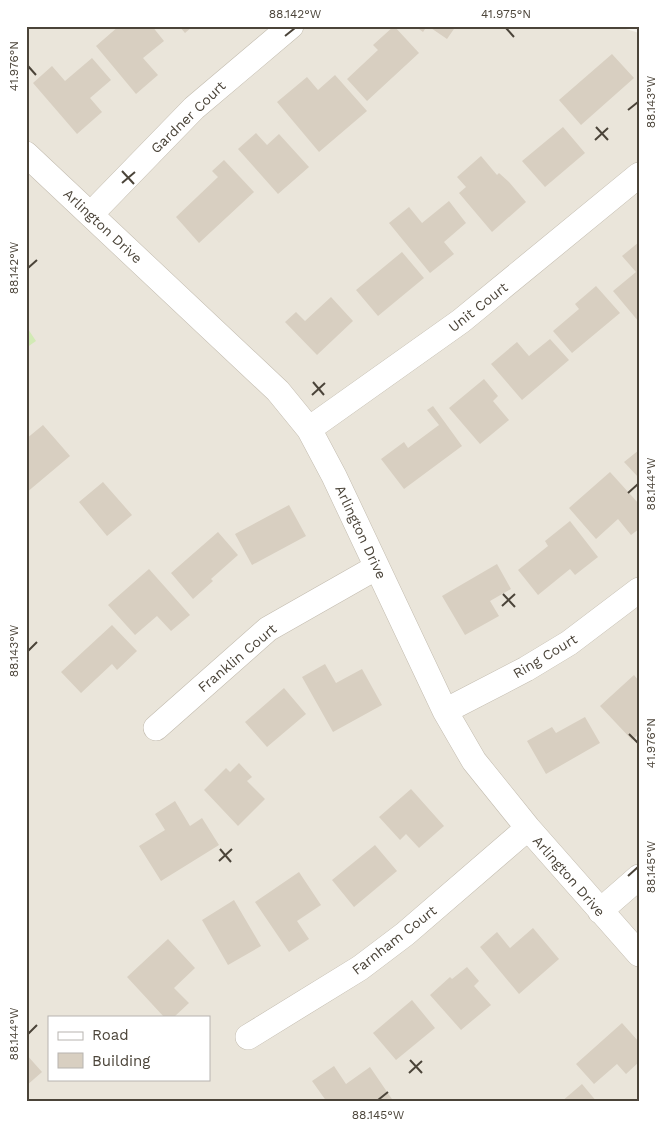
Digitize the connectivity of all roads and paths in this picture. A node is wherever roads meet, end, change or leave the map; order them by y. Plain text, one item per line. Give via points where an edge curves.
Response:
1 (290, 26) edge
2 (26, 154) edge
3 (639, 175) edge
4 (91, 214) junction
5 (309, 429) junction
6 (378, 567) junction
7 (639, 590) edge
8 (445, 711) junction
9 (156, 728) dead end
10 (528, 828) junction
11 (639, 877) edge
12 (600, 911) junction
13 (639, 954) edge
14 (248, 1037) dead end

1 - 4 street, Gardner Court via 194,108
2 - 4 street, Arlington Drive
3 - 5 street, Unit Court via 461,321
4 - 5 street, Arlington Drive via 278,390
5 - 6 street, Arlington Drive
6 - 8 street, Arlington Drive
6 - 9 street, Franklin Court via 268,629
7 - 8 street, Ring Court via 569,644
8 - 10 street, Arlington Drive via 474,761
10 - 12 street, Arlington Drive
10 - 14 street, Farnham Court via 405,934 360,968
11 - 12 street
12 - 13 street, Arlington Drive

